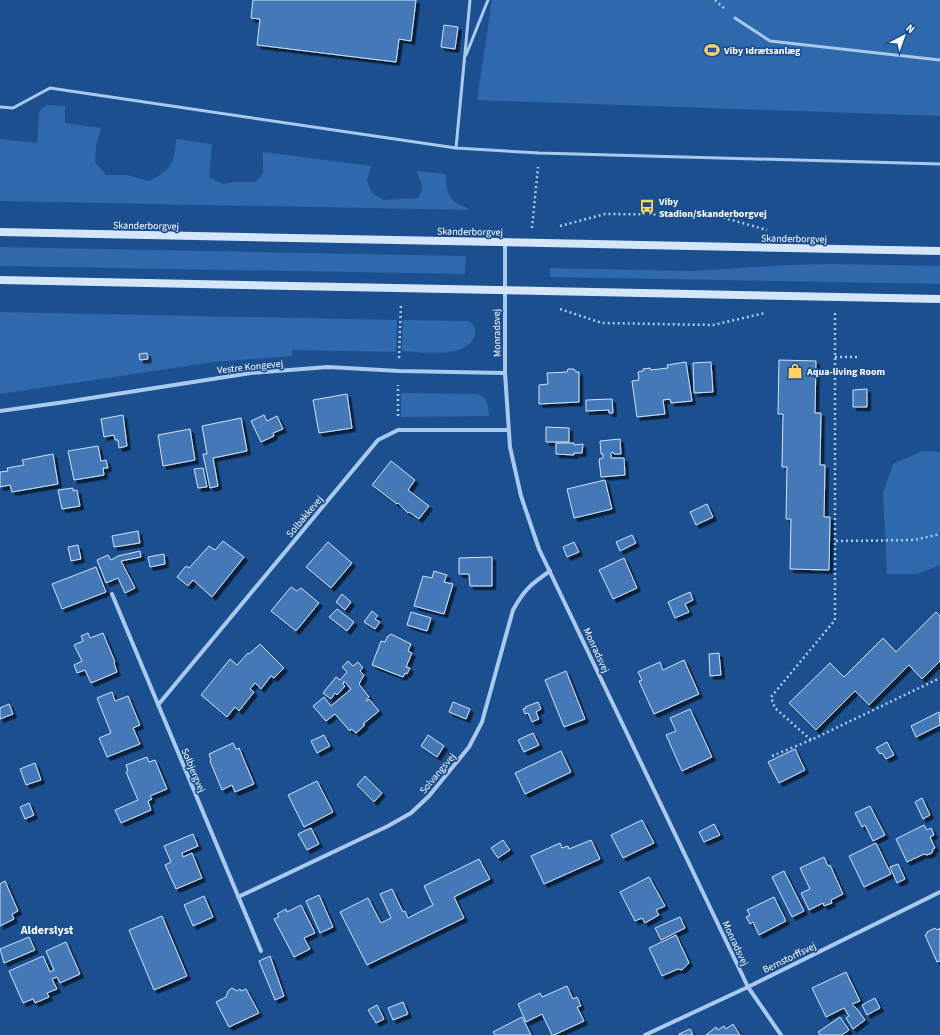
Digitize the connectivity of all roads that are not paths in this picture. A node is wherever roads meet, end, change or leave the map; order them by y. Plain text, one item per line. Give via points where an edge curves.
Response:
1 (470, 0) edge
2 (488, 0) edge
3 (735, 18) dead end
4 (465, 58) junction
5 (940, 60) edge
6 (0, 107) edge
7 (456, 148) junction
8 (940, 164) edge
9 (0, 232) edge
10 (505, 242) junction
11 (940, 251) edge
12 (0, 280) edge
13 (504, 291) junction
14 (940, 299) edge
15 (505, 373) junction
16 (0, 411) edge
17 (508, 430) junction
18 (550, 572) junction
19 (112, 594) dead end
20 (158, 705) junction
21 (940, 892) edge
22 (238, 897) junction
23 (261, 951) dead end
24 (748, 986) junction
25 (645, 1035) edge
26 (781, 1035) edge

1 - 4 lane
2 - 4 lane
3 - 5 lane via 770,41
4 - 7 lane
6 - 7 lane via 13,108 50,88
7 - 8 lane via 539,153
9 - 10 main road, Skanderborgvej
10 - 11 main road, Skanderborgvej
10 - 13 street, Monradsvej
12 - 13 main road
13 - 14 main road
13 - 15 street, Monradsvej
15 - 16 street, Vestre Kongevej via 328,368 251,372
15 - 17 street, Monradsvej
17 - 18 street, Monradsvej via 521,496 539,549
17 - 20 street, Solbakkevej via 398,430 378,440
18 - 22 street, Solvangsvej via 534,582 522,595 514,610 482,722 469,747 429,796 411,813 388,826
18 - 24 street, Monradsvej
19 - 20 street, Solbjergvej
20 - 22 street, Solbjergvej
21 - 24 street, Bernstorffsvej
22 - 23 street, Solbjergvej
24 - 25 street, Bernstorffsvej
24 - 26 street, Monradsvej

